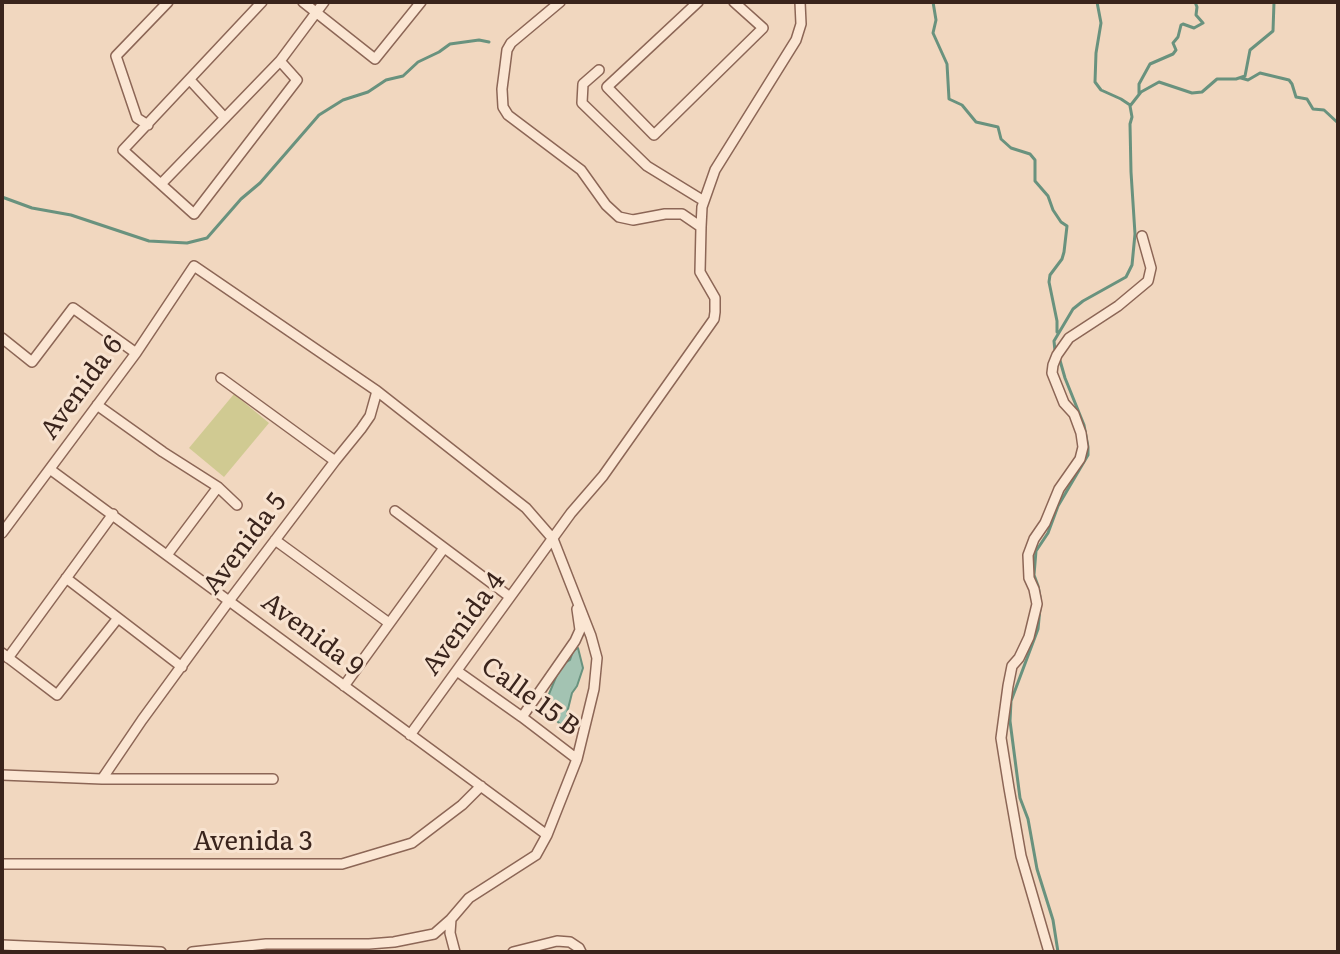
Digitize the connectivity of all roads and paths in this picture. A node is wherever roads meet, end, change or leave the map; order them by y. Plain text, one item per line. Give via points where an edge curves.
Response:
1 (168, 2) edge
2 (262, 2) edge
3 (303, 2) edge
4 (324, 2) edge
5 (421, 2) edge
6 (560, 2) edge
7 (698, 2) edge
8 (734, 2) edge
9 (800, 2) edge
10 (315, 13) junction
11 (280, 61) junction
12 (599, 70) dead end
13 (190, 80) junction
14 (225, 118) junction
15 (148, 125) junction
16 (161, 184) junction
17 (704, 201) junction
18 (701, 227) junction
19 (1142, 236) dead end
20 (2, 338) edge
21 (136, 353) junction
22 (221, 378) dead end
23 (377, 391) junction
24 (97, 405) junction
25 (335, 461) junction
26 (51, 470) junction
27 (218, 487) junction
28 (237, 505) dead end
29 (395, 511) dead end
30 (113, 514) junction
31 (2, 533) edge
32 (553, 539) junction
33 (275, 540) junction
34 (444, 548) junction
35 (167, 555) junction
36 (66, 578) junction
37 (574, 590) junction
38 (510, 597) junction
39 (229, 601) junction
40 (118, 618) junction
41 (389, 623) junction
42 (5, 656) edge
43 (182, 667) junction
44 (457, 671) junction
45 (344, 686) junction
46 (522, 717) junction
47 (410, 735) junction
48 (577, 759) junction
49 (2, 775) edge
50 (102, 779) junction
51 (273, 779) dead end
52 (481, 786) junction
53 (547, 835) junction
54 (2, 864) edge
55 (451, 919) junction
56 (2, 945) edge
57 (42, 949) edge
58 (161, 952) edge
59 (192, 952) edge
60 (455, 952) edge
61 (513, 952) edge
62 (581, 952) edge
63 (1049, 952) edge

1 - 15 street via 116,56 137,118
2 - 13 street
3 - 10 street
4 - 10 street
5 - 10 street via 375,59
6 - 18 street via 507,50 502,89 508,115 581,170 619,217 682,214
7 - 8 street via 607,87 654,135 763,28
9 - 17 street, Avenida 4 via 796,40 715,170
10 - 11 street
11 - 14 street
11 - 16 street via 297,80 194,214
12 - 17 street via 583,84 582,103 647,166
13 - 14 street
13 - 15 street
14 - 16 street
15 - 16 street via 123,150
17 - 18 street, Avenida 4
18 - 32 street, Avenida 4 via 700,272 715,298 714,319
19 - 63 street via 1151,268 1148,281 1069,338 1053,365 1083,447 1028,555 1037,604 1029,637 1012,666 1001,738 1021,856
20 - 21 street via 32,362 73,308
21 - 23 street, Avenida 6 via 194,266
21 - 24 street, Avenida 6
22 - 25 street
23 - 25 street, Avenida 5 via 370,416
23 - 32 street via 526,508
24 - 26 street, Avenida 6
24 - 27 street
25 - 33 street, Avenida 5
26 - 30 street, Avenida 9
26 - 31 street, Avenida 6
27 - 28 street
27 - 35 street
29 - 34 street
30 - 35 street, Avenida 9
30 - 36 street
32 - 37 street
32 - 38 street, Avenida 4
33 - 39 street, Avenida 5
33 - 41 street
34 - 38 street
34 - 41 street
35 - 39 street, Avenida 9
36 - 40 street
36 - 42 street
37 - 46 street via 580,630
37 - 48 street via 597,658
38 - 44 street, Avenida 4
39 - 43 street, Avenida 5
39 - 45 street, Avenida 9
40 - 42 street via 57,695
40 - 43 street
41 - 45 street
43 - 50 street, Avenida 5
44 - 46 street, Calle 15 B
44 - 47 street, Avenida 4
45 - 47 street, Avenida 9
46 - 48 street, Calle 15 B
47 - 52 street, Avenida 9
48 - 53 street
49 - 50 street
50 - 51 street
52 - 53 street, Avenida 9
52 - 54 street, Avenida 3 via 412,843 342,864
53 - 55 street via 536,855 469,898
55 - 59 street via 434,934 394,942 266,944
55 - 60 street
56 - 57 street
57 - 58 street
61 - 62 street via 557,941 570,942

